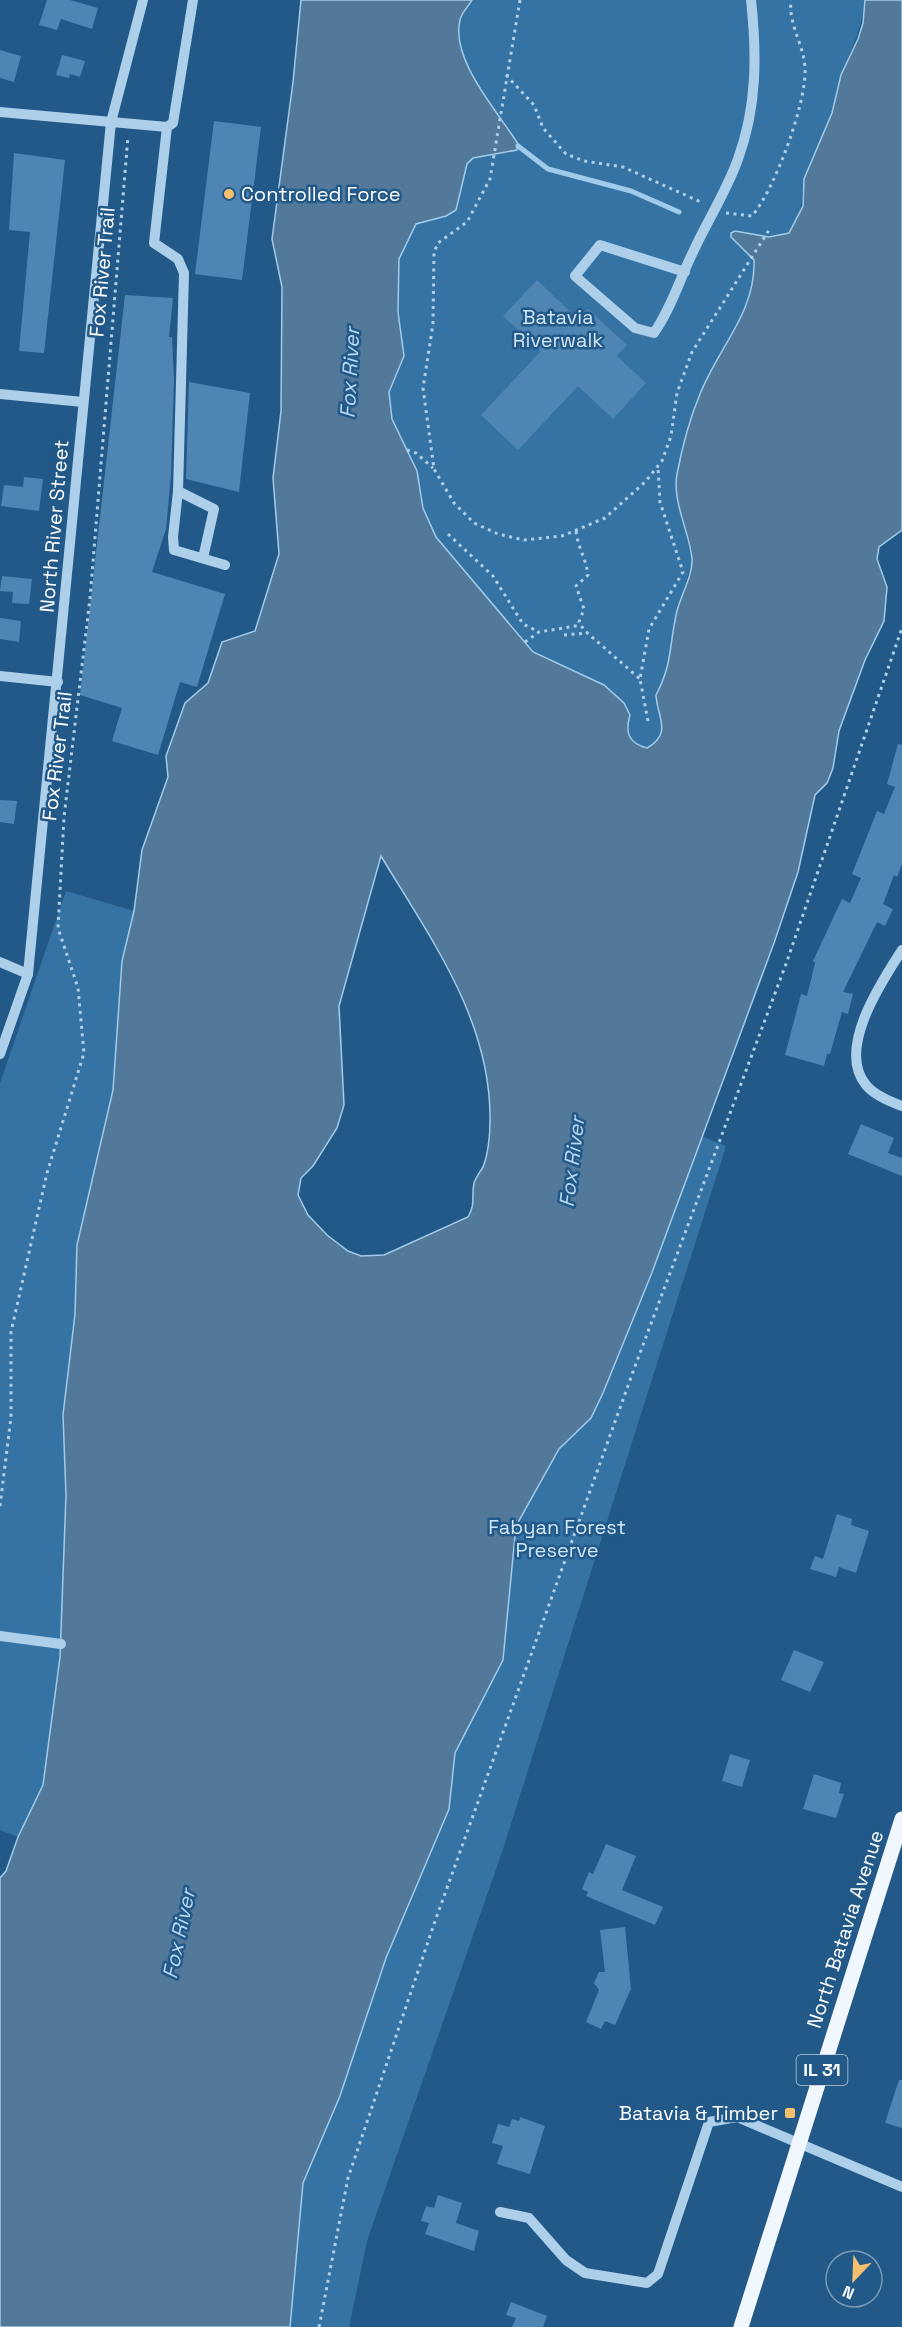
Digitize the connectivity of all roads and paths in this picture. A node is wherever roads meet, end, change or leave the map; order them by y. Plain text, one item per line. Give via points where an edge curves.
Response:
1 (143, 0) edge
2 (193, 0) edge
3 (519, 0) edge
4 (751, 0) edge
5 (790, 0) edge
6 (506, 75) junction
7 (0, 112) edge
8 (111, 122) junction
9 (129, 124) junction
10 (167, 127) junction
11 (714, 209) junction
12 (769, 230) dead end
13 (685, 272) junction
14 (0, 394) edge
15 (83, 402) junction
16 (407, 450) dead end
17 (658, 466) junction
18 (434, 470) junction
19 (178, 491) junction
20 (576, 531) junction
21 (448, 534) dead end
22 (203, 558) junction
23 (225, 565) dead end
24 (581, 625) junction
25 (902, 628) edge
26 (539, 632) junction
27 (587, 633) junction
28 (564, 635) dead end
29 (525, 642) dead end
30 (0, 676) edge
31 (640, 679) junction
32 (58, 682) junction
33 (648, 721) dead end
34 (902, 950) edge
35 (0, 962) edge
36 (28, 974) junction
37 (0, 1054) edge
38 (902, 1106) edge
39 (0, 1506) edge
40 (0, 1636) edge
41 (61, 1644) dead end
42 (902, 1819) edge
43 (799, 2143) junction
44 (902, 2187) edge
45 (500, 2212) dead end
46 (319, 2327) edge
47 (741, 2327) edge

1 - 8 street, North River Street
2 - 10 street via 173,123
3 - 6 path
4 - 11 street via 755,81 752,112 738,160
5 - 11 path via 805,81 777,174 752,216
6 - 11 path via 534,105 543,128 566,154 623,167
6 - 18 path via 490,178 467,222 438,243 434,252 433,324 423,388
7 - 8 street
8 - 9 street
8 - 15 street, North River Street
9 - 10 street
9 - 39 path, Fox River Trail via 91,586 64,817 58,917 78,988 84,1053 47,1173 11,1332 10,1416
10 - 19 street via 154,243 178,258 184,273
11 - 13 street
12 - 17 path via 692,352 677,393 671,436
13 - 13 street via 654,333 635,328 575,276 600,245
14 - 15 street
15 - 32 street, North River Street
16 - 18 path
17 - 20 path via 605,518
17 - 31 path via 660,502 683,572 649,629
18 - 20 path via 454,503 474,523 498,534 524,540
19 - 22 street via 174,550
19 - 22 street via 214,509
20 - 24 path via 588,575 576,586 584,609
21 - 26 path via 493,576 522,624
22 - 23 street
24 - 26 path
24 - 27 path
25 - 46 path via 786,964 634,1369 351,2167
26 - 29 path
27 - 28 path
27 - 31 path
30 - 32 street
31 - 33 path
32 - 36 street, North River Street
34 - 38 street via 874,993 859,1035 857,1069 867,1086
35 - 36 street
36 - 37 street, North River Street
40 - 41 street
42 - 43 main road, North Batavia Avenue / IL 31
43 - 44 street
43 - 45 street via 737,2117 710,2122 658,2274 647,2283 585,2273 566,2260 529,2218
43 - 47 main road, North Batavia Avenue / IL 31

